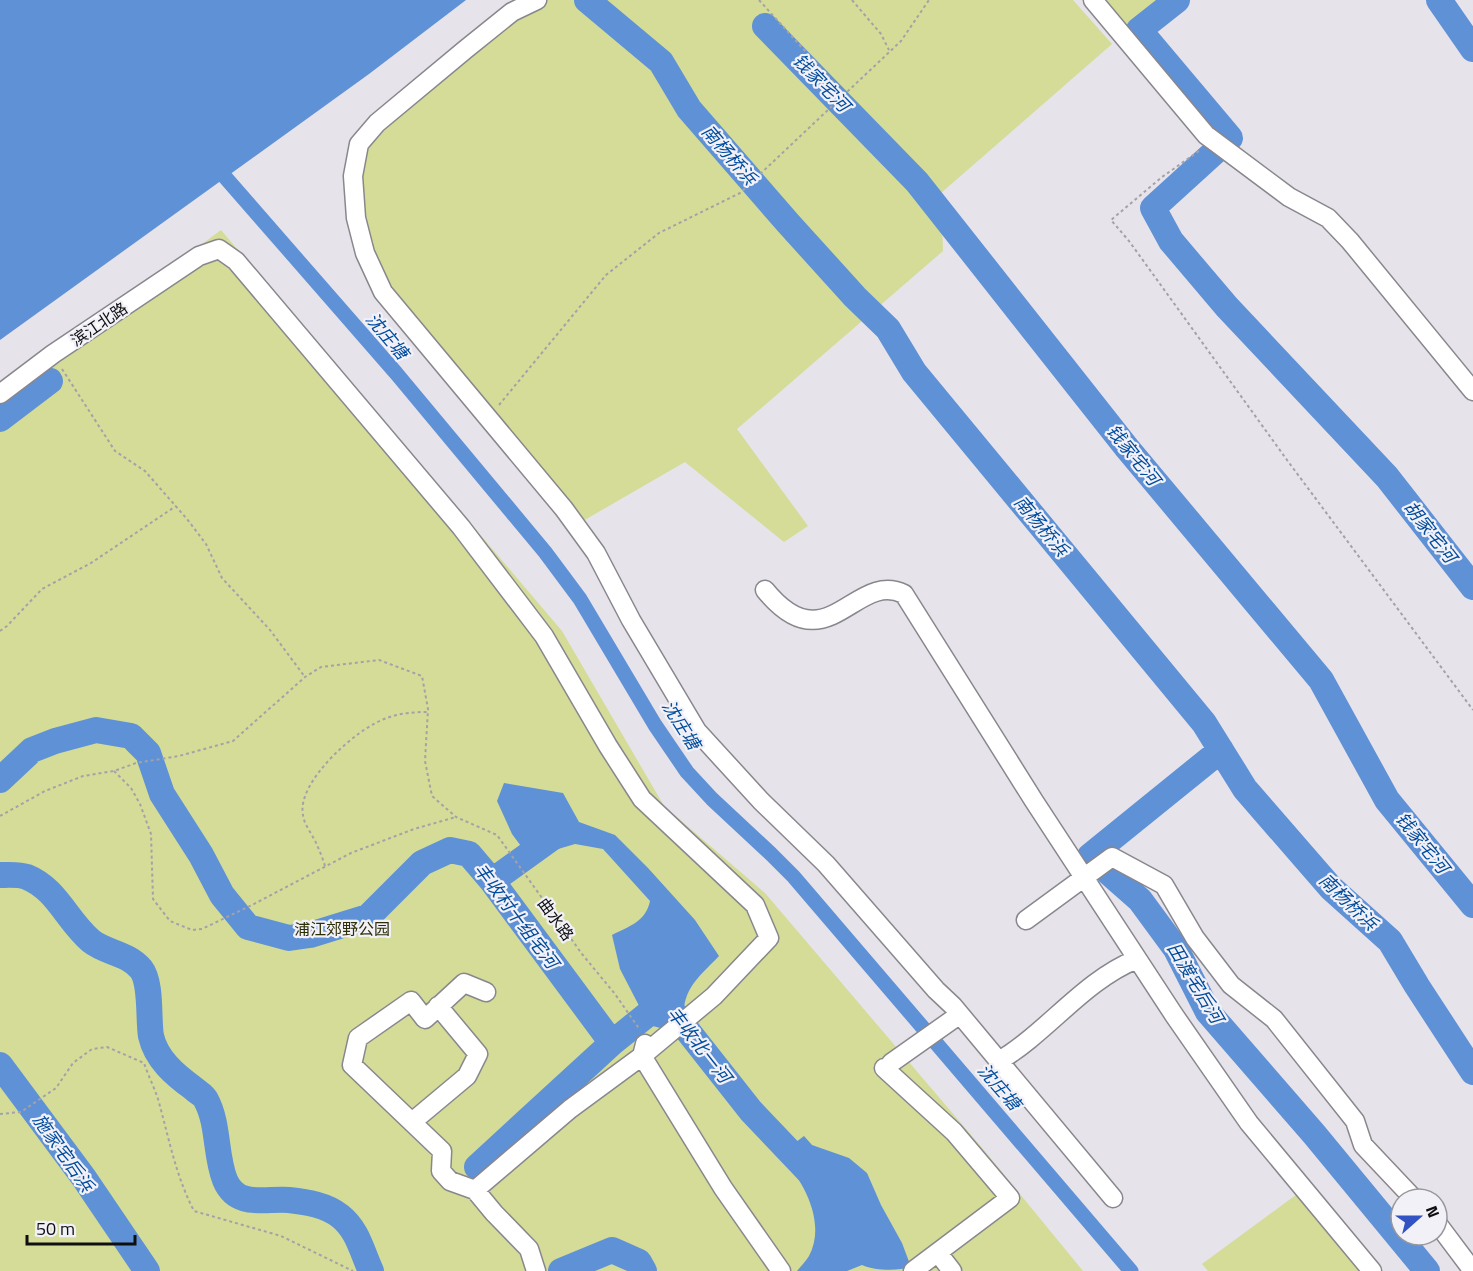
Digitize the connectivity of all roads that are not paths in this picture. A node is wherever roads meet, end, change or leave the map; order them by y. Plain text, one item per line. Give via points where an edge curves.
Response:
1 (537, 0) edge
2 (1093, 0) edge
3 (1473, 391) edge
4 (0, 394) edge
5 (765, 590) dead end
6 (1087, 875) junction
7 (1026, 920) dead end
8 (1137, 959) junction
9 (486, 992) dead end
10 (438, 1006) junction
11 (957, 1017) junction
12 (644, 1047) junction
13 (999, 1060) junction
14 (412, 1122) junction
15 (1403, 1187) edge
16 (475, 1190) junction
17 (1113, 1198) dead end
18 (1449, 1239) edge
19 (938, 1253) junction
20 (536, 1270) edge
21 (781, 1271) edge
22 (913, 1271) edge
23 (952, 1271) edge
24 (1372, 1271) edge
25 (1473, 1271) edge

1 - 11 street via 512,12 376,123 359,144 353,194 365,253 376,280 596,553 697,731 826,864
2 - 3 street via 1206,135 1288,197 1329,218
4 - 12 street, 滨江北路 via 199,256 219,249 236,261 461,527 544,636 642,799 755,905 769,938 714,996 667,1035
5 - 6 street via 777,604 814,621 868,595 896,590 904,594 1034,801
6 - 7 street
6 - 8 street
6 - 15 street via 1112,857 1164,885 1195,938 1231,985 1274,1019 1355,1121 1363,1145
8 - 13 street via 1119,966 1080,994 1043,1030
8 - 24 street via 1250,1122
9 - 10 street via 464,983
10 - 14 street via 478,1054 467,1077
10 - 14 street via 424,1019 411,1001 358,1038 352,1065
11 - 13 street
11 - 19 street via 888,1065 954,1131 1010,1198
12 - 16 street
12 - 21 street via 723,1188
13 - 17 street
14 - 16 street via 442,1151 441,1172 450,1181
16 - 20 street via 529,1249
18 - 25 street
19 - 22 street
19 - 23 street

